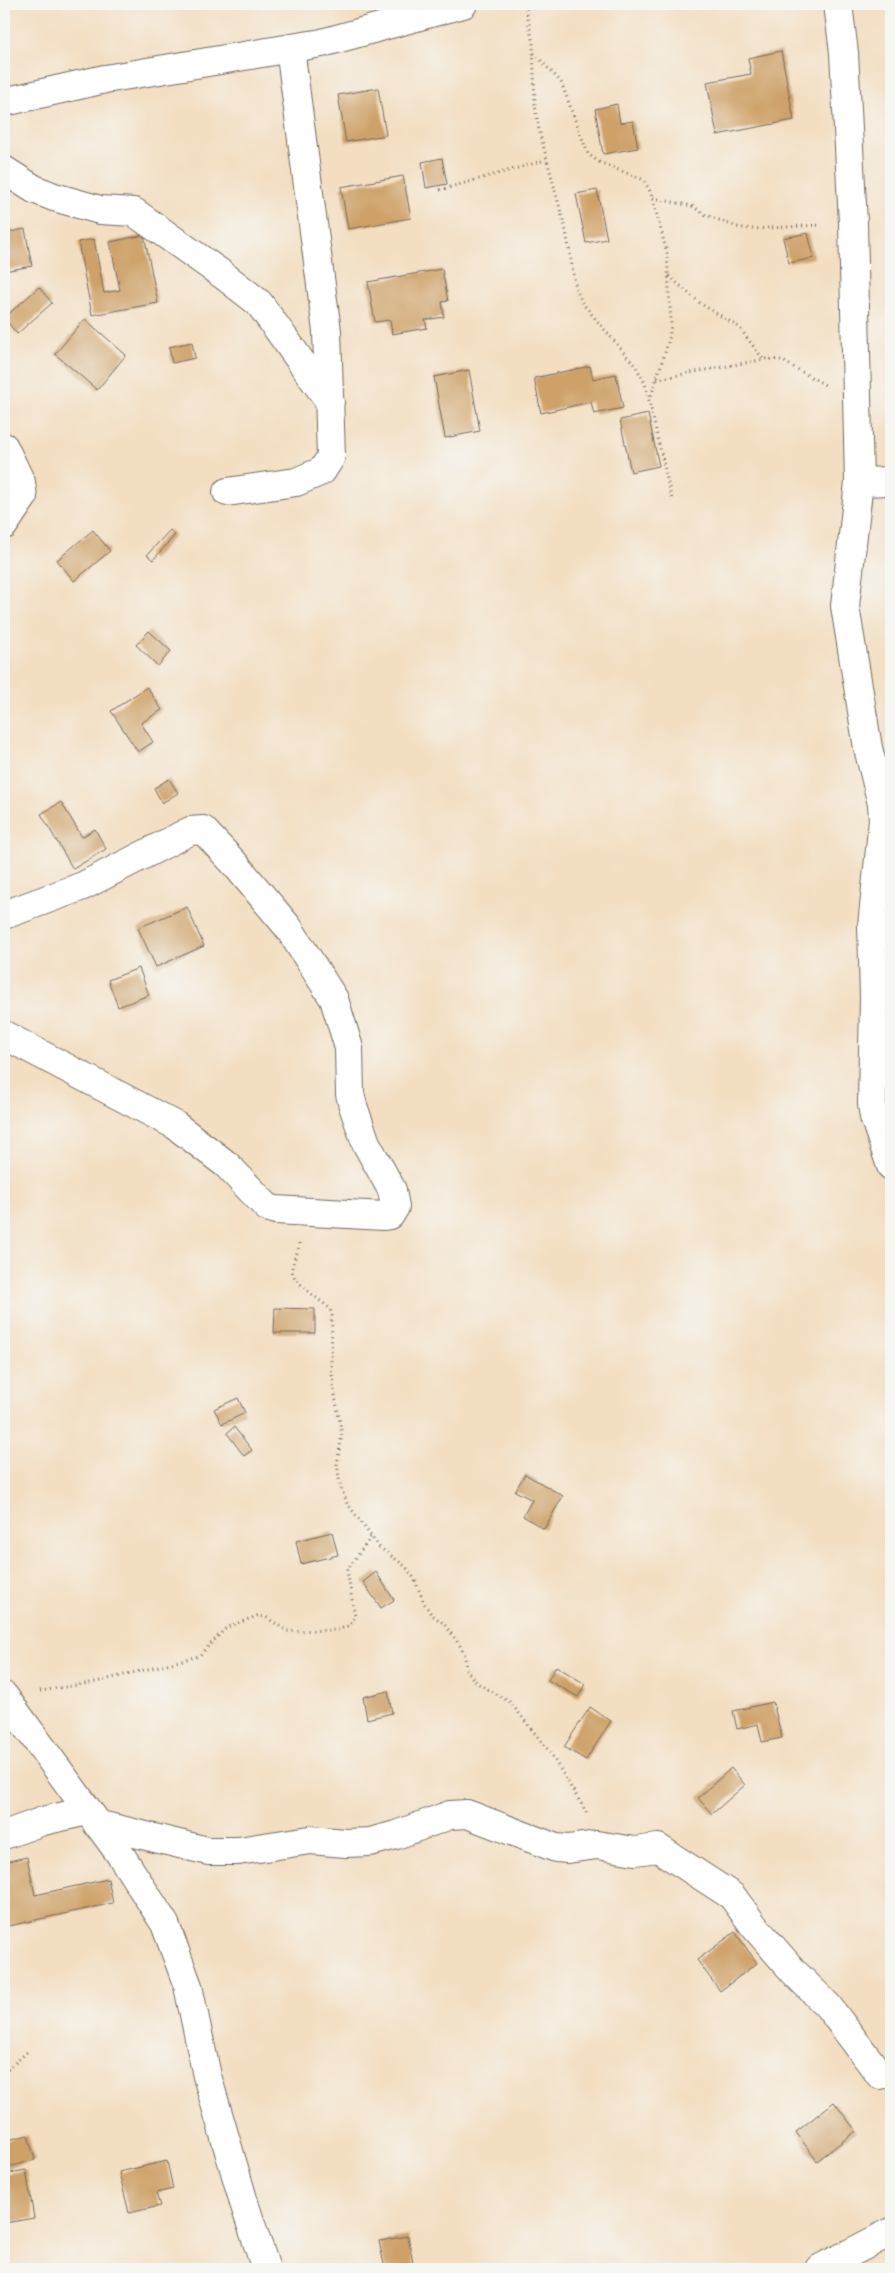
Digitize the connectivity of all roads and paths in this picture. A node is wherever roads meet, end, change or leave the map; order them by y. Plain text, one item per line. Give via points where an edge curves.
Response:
1 (463, 4) edge
2 (524, 4) edge
3 (838, 4) edge
4 (290, 48) junction
5 (534, 53) junction
6 (4, 102) edge
7 (546, 160) junction
8 (4, 170) edge
9 (440, 190) dead end
10 (653, 198) junction
11 (853, 223) junction
12 (669, 276) junction
13 (763, 360) junction
14 (657, 379) junction
15 (650, 400) junction
16 (330, 402) junction
17 (858, 409) junction
18 (4, 447) edge
19 (891, 481) edge
20 (859, 482) junction
21 (227, 492) dead end
22 (672, 500) dead end
23 (4, 525) edge
24 (4, 915) edge
25 (4, 1035) edge
26 (891, 1166) edge
27 (283, 1210) junction
28 (371, 1537) junction
29 (38, 1692) dead end
30 (4, 1696) edge
31 (92, 1818) junction
32 (4, 1835) edge
33 (607, 1848) junction
34 (27, 2052) dead end
35 (4, 2073) edge
36 (880, 2075) dead end
37 (891, 2232) edge
38 (266, 2269) edge
39 (819, 2269) edge

1 - 4 street via 322,43
2 - 5 path
3 - 11 street via 844,53
4 - 6 street via 105,79
4 - 16 street via 327,331
5 - 7 path via 535,105
5 - 10 path via 561,82 588,154 599,162 644,180
7 - 9 path
7 - 15 path via 566,231 576,289 593,318 636,366
8 - 16 street via 54,197 100,210 134,212 223,274 259,303
10 - 11 path via 692,206 736,227 751,229
10 - 12 path via 667,253
11 - 17 street
12 - 13 path via 701,304 738,327
12 - 14 path via 671,324
13 - 14 path
13 - 17 path via 781,360 818,380
14 - 15 path
15 - 22 path
16 - 21 street via 331,457 322,471 296,482
17 - 20 street
18 - 23 street via 21,482 23,497
19 - 20 street
20 - 26 street via 845,606 868,748 882,804 882,839 872,926 872,1104
24 - 27 street via 83,886 190,831 201,829 206,833 288,927 334,999 349,1048 353,1106 366,1143 392,1190 395,1206 390,1215 384,1216
25 - 27 street via 174,1125 227,1165 267,1207
27 - 28 path via 300,1243 292,1267 294,1280 330,1309 332,1316 333,1385 342,1434 336,1464 347,1503
28 - 29 path via 347,1570 355,1617 354,1622 344,1628 287,1631 266,1617 257,1616 227,1627 199,1656 96,1682
28 - 33 path via 405,1566 431,1614 444,1624 465,1654 466,1669 471,1676 510,1702 549,1751
30 - 31 street
31 - 32 street via 43,1821
31 - 33 street via 208,1850 225,1851 310,1840 370,1842 450,1815 467,1814 556,1848
31 - 38 street via 166,1924 188,1986 207,2076
33 - 36 street via 635,1852 653,1847 661,1849 728,1892 794,1972 828,2006
34 - 35 path
37 - 39 street

